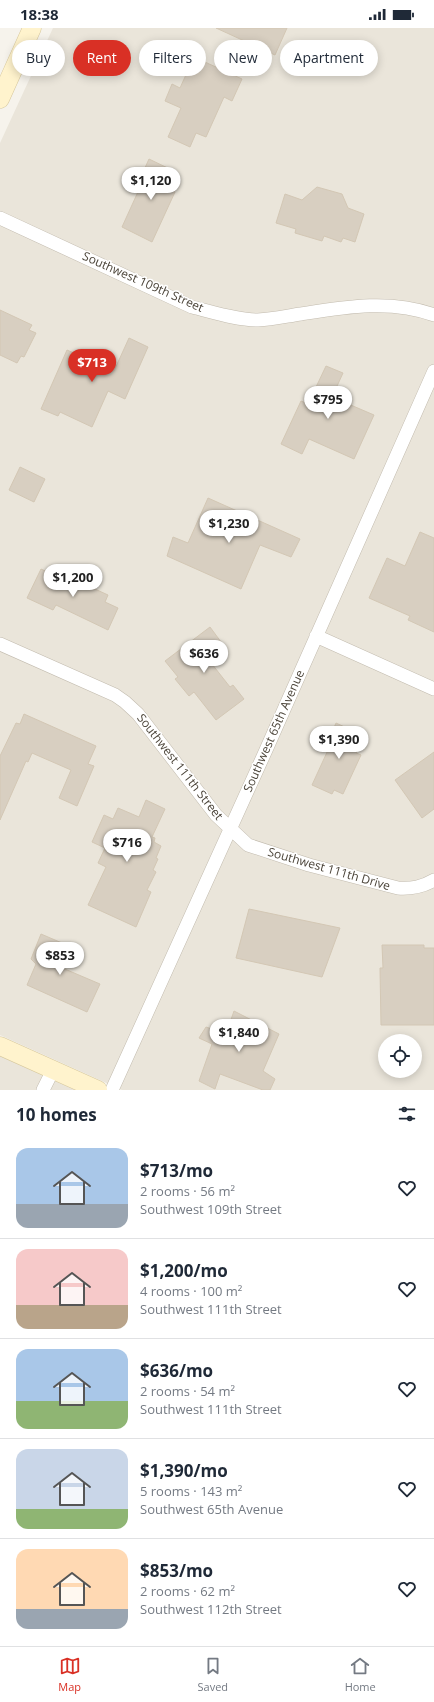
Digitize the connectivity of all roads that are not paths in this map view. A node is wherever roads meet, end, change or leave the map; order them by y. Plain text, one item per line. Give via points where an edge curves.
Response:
1 (32, 28) edge
2 (0, 99) edge
3 (0, 218) edge
4 (434, 315) edge
5 (434, 371) edge
6 (316, 636) junction
7 (0, 644) edge
8 (434, 690) edge
9 (230, 829) junction
10 (434, 880) edge
11 (0, 1046) edge
12 (52, 1070) junction
13 (43, 1090) edge
14 (98, 1090) edge
15 (112, 1090) edge

1 - 2 main road
3 - 4 street, Southwest 109th Street via 186,304 224,315 257,320 274,319 379,305 408,307
5 - 6 street, Southwest 65th Avenue
6 - 8 street
6 - 9 street, Southwest 65th Avenue
7 - 9 street, Southwest 111th Street via 115,695 125,702 150,727 216,816
9 - 10 street, Southwest 111th Drive via 248,845 376,883 410,889 424,886
9 - 15 street, Southwest 65th Avenue
11 - 12 main road
12 - 13 street
12 - 14 main road

